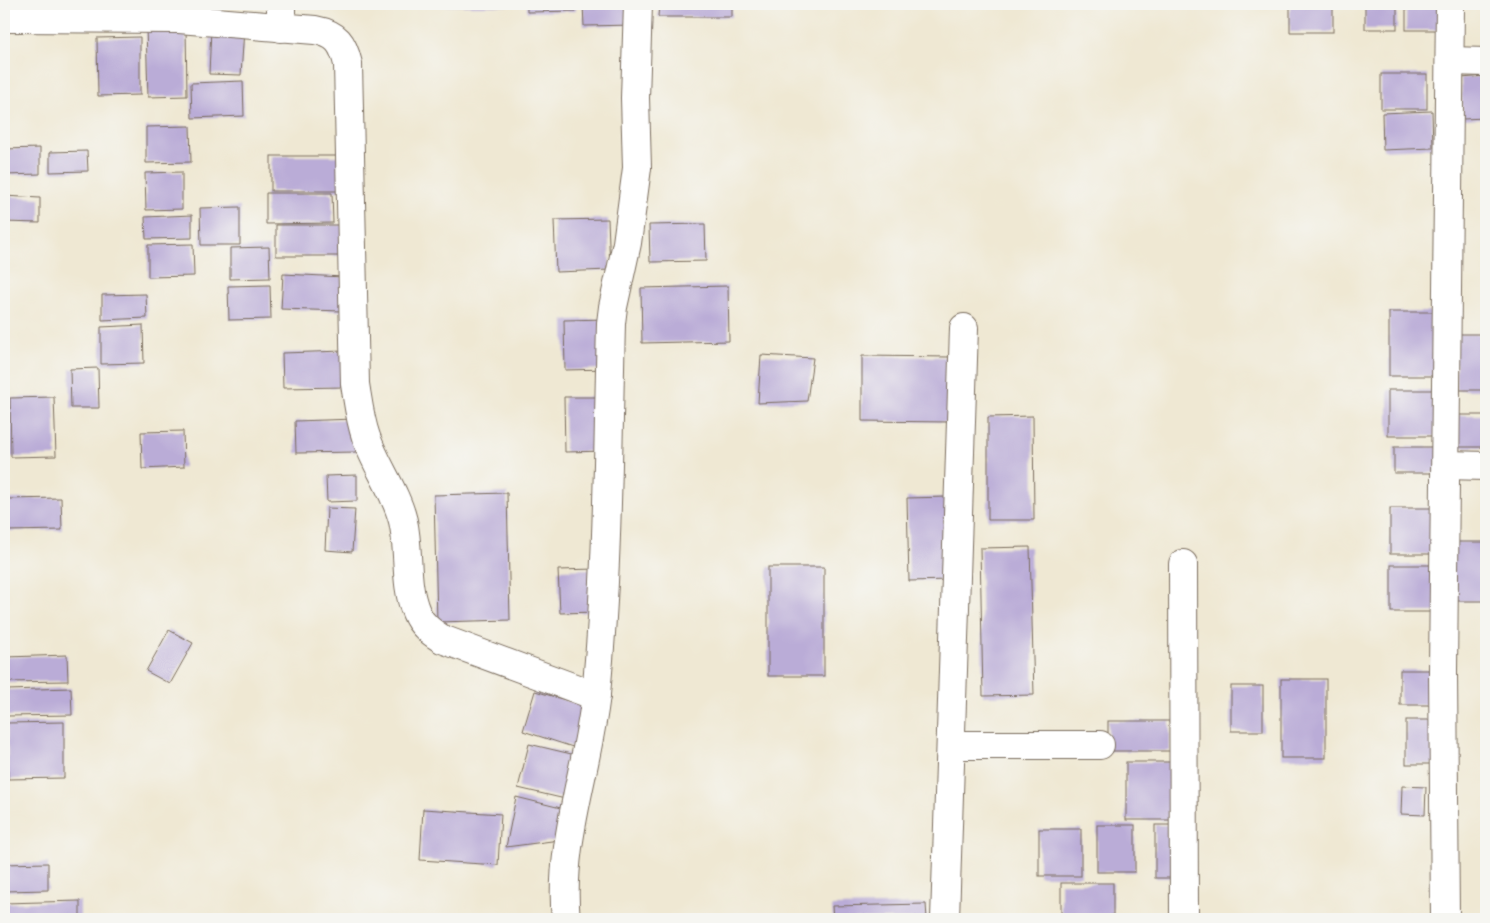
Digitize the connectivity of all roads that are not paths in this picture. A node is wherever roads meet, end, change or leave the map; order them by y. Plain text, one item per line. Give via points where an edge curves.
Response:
1 (638, 4) edge
2 (1450, 4) edge
3 (179, 12) edge
4 (281, 16) edge
5 (4, 18) edge
6 (1450, 61) junction
7 (1486, 62) edge
8 (964, 328) dead end
9 (1446, 465) junction
10 (1486, 466) edge
11 (1183, 564) dead end
12 (596, 696) junction
13 (952, 745) junction
14 (1100, 745) dead end
15 (566, 919) edge
16 (945, 919) edge
17 (1184, 919) edge
18 (1445, 919) edge

1 - 12 street via 637,168 627,243 612,315 606,552
2 - 6 street
3 - 4 street
3 - 5 street
4 - 12 street via 338,38 348,64 355,384 366,438 403,520 410,591 416,613 426,628 442,639
6 - 7 street
6 - 9 street
8 - 13 street
9 - 10 street
9 - 18 street via 1443,671
11 - 17 street
12 - 15 street via 565,871
13 - 14 street
13 - 16 street

